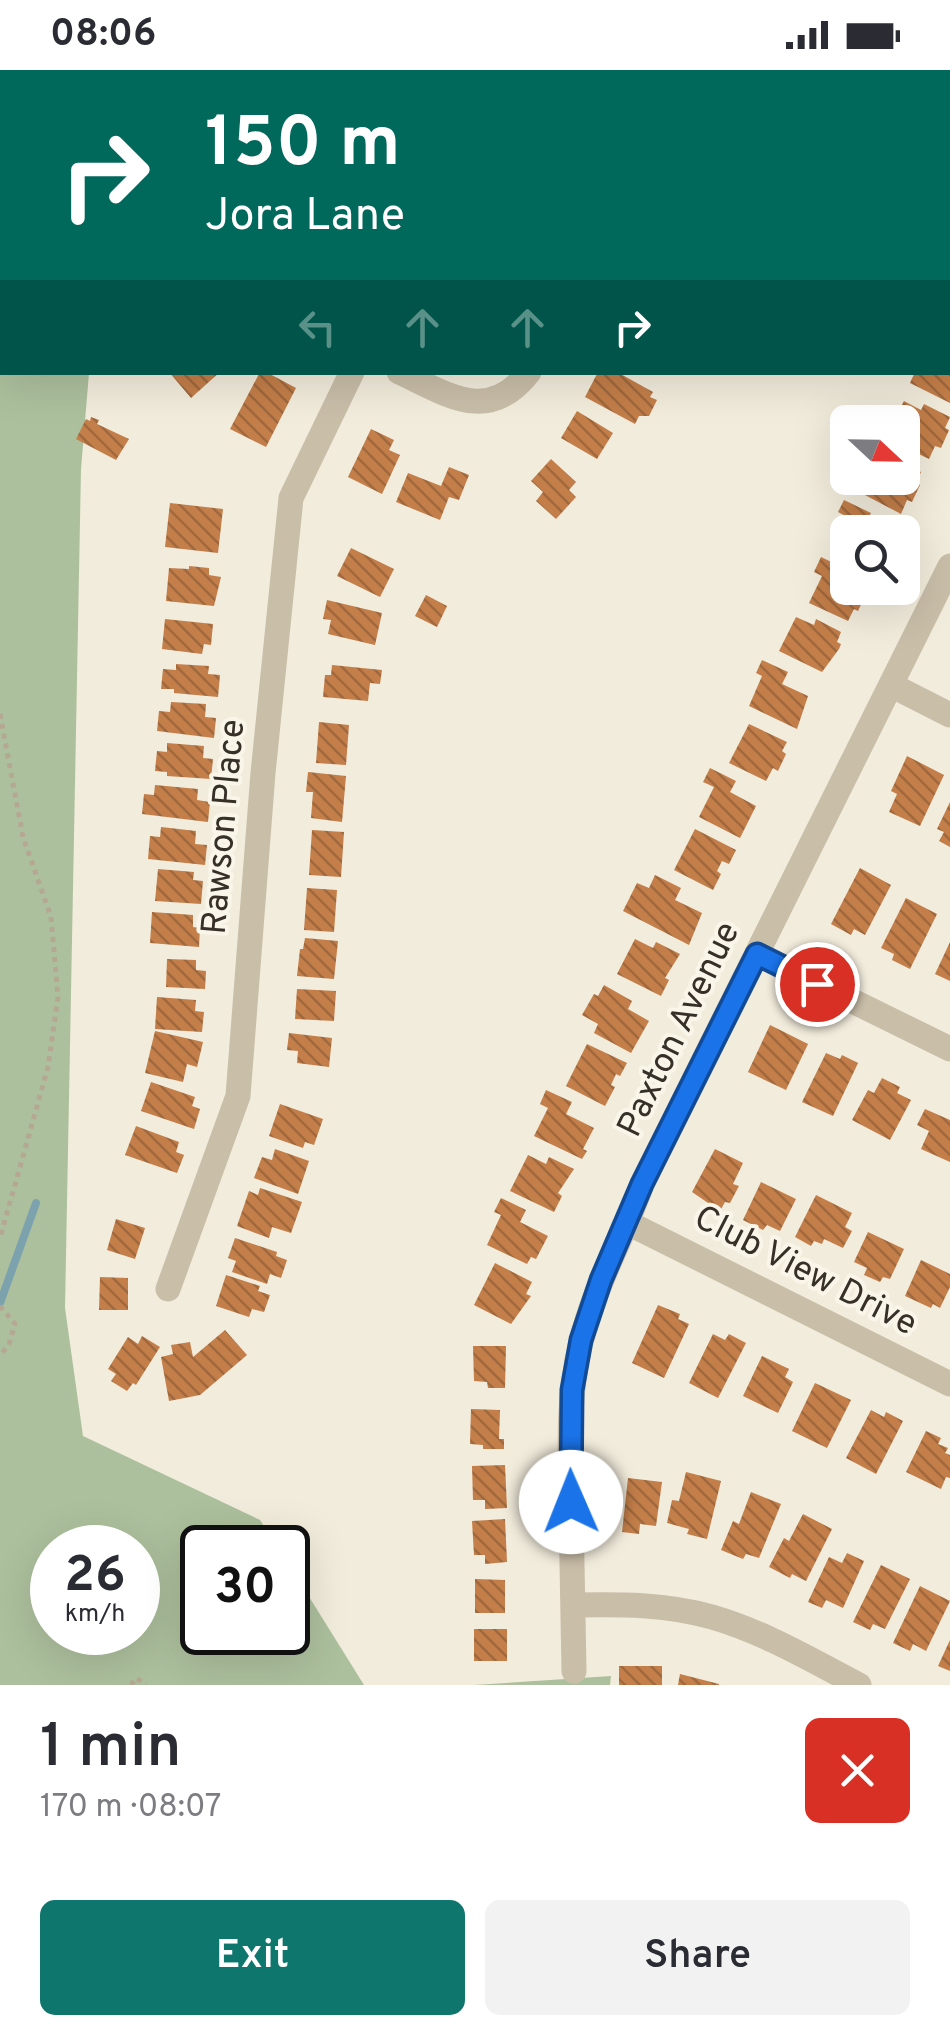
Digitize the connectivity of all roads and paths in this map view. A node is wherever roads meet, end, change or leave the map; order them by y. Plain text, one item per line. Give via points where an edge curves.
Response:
1 (351, 375) edge
2 (406, 375) edge
3 (525, 375) edge
4 (950, 566) edge
5 (892, 686) junction
6 (0, 714) edge
7 (950, 714) edge
8 (757, 954) junction
9 (950, 1049) edge
10 (628, 1223) junction
11 (0, 1238) edge
12 (168, 1289) dead end
13 (0, 1306) edge
14 (0, 1356) edge
15 (950, 1384) edge
16 (573, 1604) junction
17 (574, 1671) dead end
18 (131, 1685) edge
19 (146, 1685) edge
20 (860, 1685) edge

1 - 12 street, Rawson Place via 291,498 238,1096
2 - 3 street via 470,403 503,397
4 - 5 street, Paxton Avenue
5 - 7 street
5 - 8 street, Paxton Avenue
6 - 11 path via 23,837 51,917 58,996 48,1066
8 - 9 street
8 - 10 street, Paxton Avenue
10 - 15 street, Club View Drive
10 - 16 street, Paxton Avenue via 601,1280 572,1390
13 - 14 path via 16,1324
16 - 17 street, Paxton Avenue
16 - 20 street via 636,1604 712,1617
18 - 19 path via 136,1678

